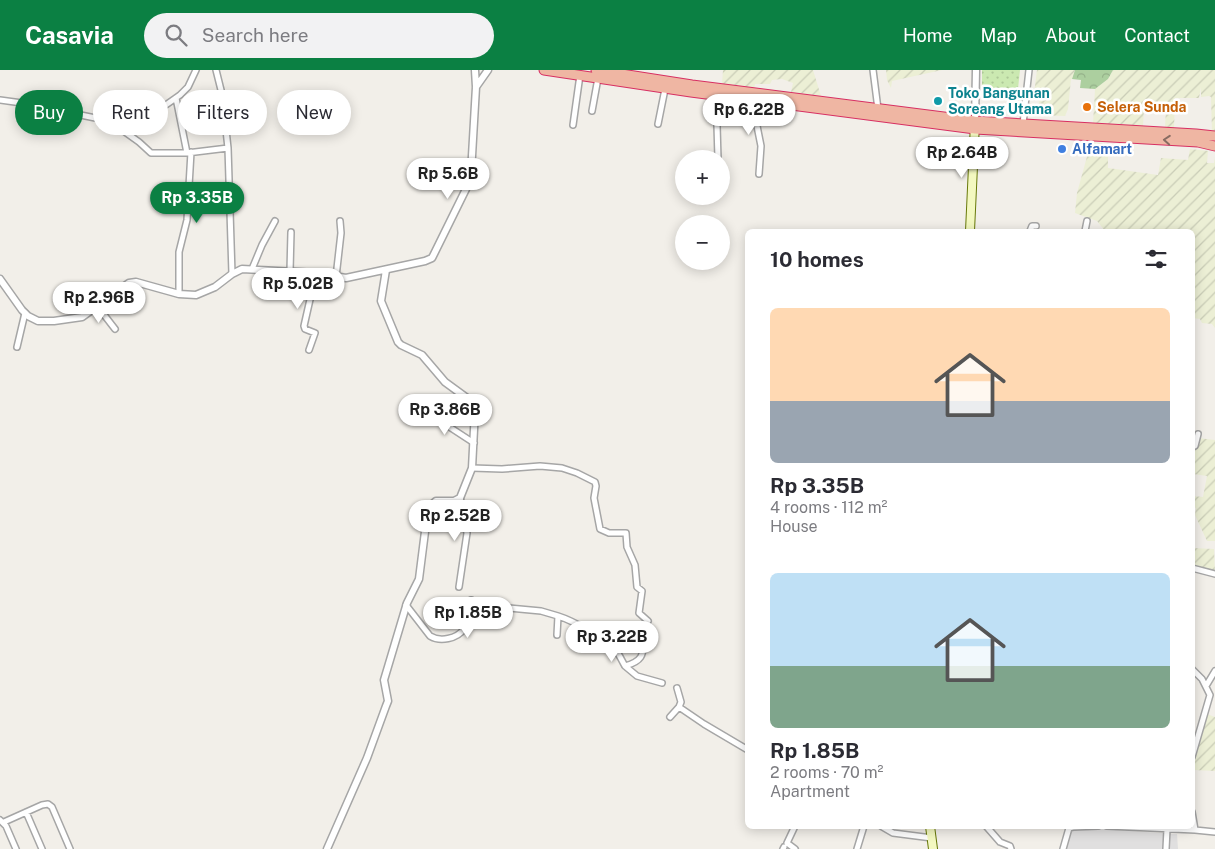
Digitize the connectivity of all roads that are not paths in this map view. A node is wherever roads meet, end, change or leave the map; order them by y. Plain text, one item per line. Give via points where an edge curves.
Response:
1 (216, 70) edge
2 (474, 70) edge
3 (488, 70) edge
4 (544, 70) edge
5 (873, 70) edge
6 (976, 70) edge
7 (1029, 70) edge
8 (195, 71) edge
9 (597, 74) edge
10 (580, 75) junction
11 (620, 75) edge
12 (476, 87) junction
13 (665, 88) junction
14 (221, 90) edge
15 (728, 93) junction
16 (718, 96) junction
17 (176, 98) junction
18 (0, 100) edge
19 (759, 101) junction
20 (168, 104) edge
21 (878, 109) junction
22 (592, 111) dead end
23 (93, 118) edge
24 (658, 124) dead end
25 (1023, 124) junction
26 (572, 125) dead end
27 (975, 125) junction
28 (130, 135) edge
29 (227, 135) edge
30 (1215, 136) edge
31 (1215, 146) edge
32 (228, 148) junction
33 (718, 150) edge
34 (189, 152) junction
35 (759, 174) dead end
36 (274, 221) dead end
37 (340, 221) dead end
38 (1087, 221) dead end
39 (1036, 226) dead end
40 (970, 229) edge
41 (1031, 229) edge
42 (1085, 229) edge
43 (291, 232) dead end
44 (252, 270) junction
45 (386, 270) junction
46 (290, 271) junction
47 (316, 273) junction
48 (232, 274) junction
49 (336, 277) junction
50 (0, 279) edge
51 (180, 294) junction
52 (98, 307) junction
53 (25, 313) junction
54 (115, 329) dead end
55 (17, 347) dead end
56 (308, 350) dead end
57 (428, 413) dead end
58 (1198, 434) dead end
59 (474, 443) junction
60 (1195, 446) edge
61 (472, 468) junction
62 (460, 498) junction
63 (1195, 569) edge
64 (1215, 574) edge
65 (459, 587) dead end
66 (471, 600) dead end
67 (406, 605) junction
68 (470, 610) junction
69 (558, 616) junction
70 (648, 621) dead end
71 (651, 632) dead end
72 (557, 634) dead end
73 (625, 666) junction
74 (1215, 670) edge
75 (1195, 673) edge
76 (662, 683) dead end
77 (1206, 686) junction
78 (677, 688) dead end
79 (679, 706) junction
80 (670, 718) dead end
81 (1195, 747) edge
82 (745, 748) edge
83 (26, 812) junction
84 (3, 823) edge
85 (794, 829) edge
86 (863, 829) edge
87 (886, 829) edge
88 (930, 829) edge
89 (989, 829) edge
90 (1069, 829) edge
91 (1167, 829) joint
92 (0, 830) edge
93 (1195, 830) joint
94 (1215, 832) edge
95 (932, 838) junction
96 (16, 849) edge
97 (42, 849) edge
98 (70, 849) edge
99 (327, 849) edge
100 (795, 849) edge
101 (857, 849) edge
102 (933, 849) edge
103 (1011, 849) edge
104 (1063, 849) edge
105 (1166, 849) edge

1 - 14 street
2 - 12 street
3 - 12 street
4 - 10 highway
5 - 21 street
6 - 27 street
7 - 25 street
8 - 17 street via 188,87
9 - 10 highway
9 - 11 highway
9 - 22 street
10 - 26 street
11 - 13 highway
11 - 15 highway
12 - 45 street via 472,173 437,248 432,258
13 - 16 highway
13 - 24 street
15 - 16 highway
15 - 19 highway
15 - 21 highway
16 - 33 street
17 - 20 street
17 - 34 street
18 - 23 street
19 - 27 highway
19 - 35 street via 756,121 761,146
21 - 27 highway
25 - 27 highway
25 - 30 highway
31 -> 27 highway via 1198,142
27 - 40 main road
28 - 34 street via 152,154
29 - 32 street
32 - 34 street
32 - 48 street
34 - 51 street via 187,220 179,252
36 - 44 street
37 - 49 street
38 - 42 street
39 - 41 street
43 - 46 street
44 - 46 street
44 - 48 street
45 - 49 street
45 - 59 street via 381,301 391,329 401,345 422,355 446,382 473,403
46 - 47 street
47 - 49 street
47 - 56 street via 304,326 315,333
48 - 51 street via 204,293
50 - 53 street
51 - 52 street via 132,282
52 - 53 street via 81,318 65,321 38,321
52 - 54 street
53 - 55 street
57 - 59 street
58 - 60 street
59 - 61 street
61 - 62 street
61 - 70 street via 562,468 595,482 594,498 600,530 626,533 637,587 642,591 639,613
62 - 65 street via 461,518 467,533
62 - 67 street via 436,501 428,508 419,579
63 - 64 street
66 - 68 street
67 - 68 street via 430,636 439,640 452,638 464,629
67 - 99 street via 384,680 388,700 367,758
68 - 69 street via 504,620 509,608
69 - 72 street
69 - 73 street via 575,622 605,642 617,652
71 - 73 street via 645,634 640,658
73 - 76 street via 637,676
74 - 77 street
75 - 77 street
77 - 81 street via 1210,697
78 - 79 street
79 - 80 street
79 - 82 street
83 - 84 street
83 - 97 street
83 - 98 street via 45,804 52,807
84 - 92 street
84 - 96 street
85 - 100 street via 787,843
86 - 101 street
87 - 95 street via 893,833
88 - 95 main road
89 - 103 street
90 - 104 street
91 - 93 street
91 - 105 street
93 - 94 street
95 - 102 main road

